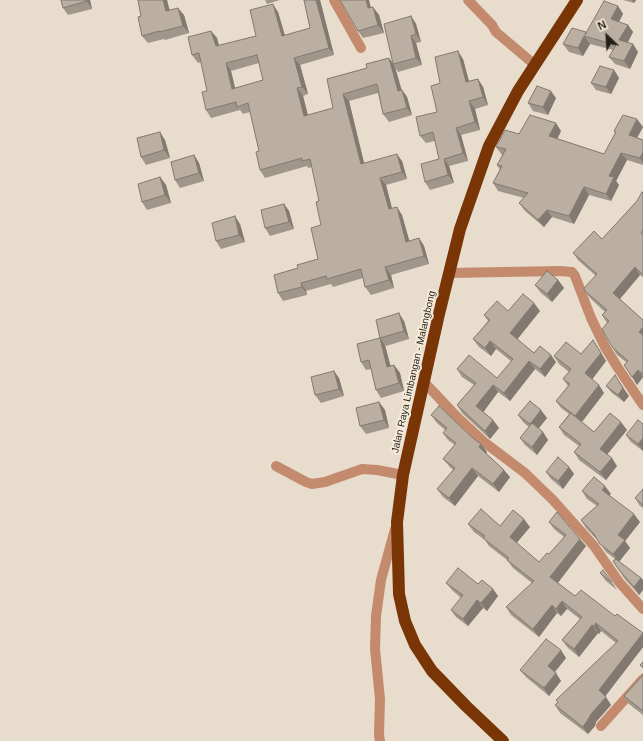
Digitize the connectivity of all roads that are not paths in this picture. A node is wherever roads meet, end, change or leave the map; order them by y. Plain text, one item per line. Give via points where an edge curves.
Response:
1 (334, 0) edge
2 (468, 0) edge
3 (577, 0) edge
4 (361, 48) dead end
5 (535, 65) junction
6 (449, 273) junction
7 (424, 382) junction
8 (643, 405) edge
9 (276, 466) dead end
10 (403, 475) junction
11 (397, 522) junction
12 (643, 609) edge
13 (643, 679) edge
14 (601, 726) dead end
15 (380, 741) edge
16 (504, 741) edge

1 - 4 street
2 - 5 street via 496,32
3 - 5 highway, Jalan Raya Limbangan - Malangbong
5 - 6 highway, Jalan Raya Limbangan - Malangbong via 489,146 460,229
6 - 7 highway, Jalan Raya Limbangan - Malangbong
6 - 8 street via 572,272 605,347
7 - 10 highway, Jalan Raya Limbangan - Malangbong
7 - 12 street via 484,442 525,472 553,500
9 - 10 street via 312,484 362,469
10 - 11 highway, Jalan Raya Limbangan - Malangbong
11 - 15 street via 381,580 376,616 375,650 380,699
11 - 16 highway, Jalan Raya Limbangan - Malangbong via 399,594 405,621 415,645 432,671
13 - 14 street

